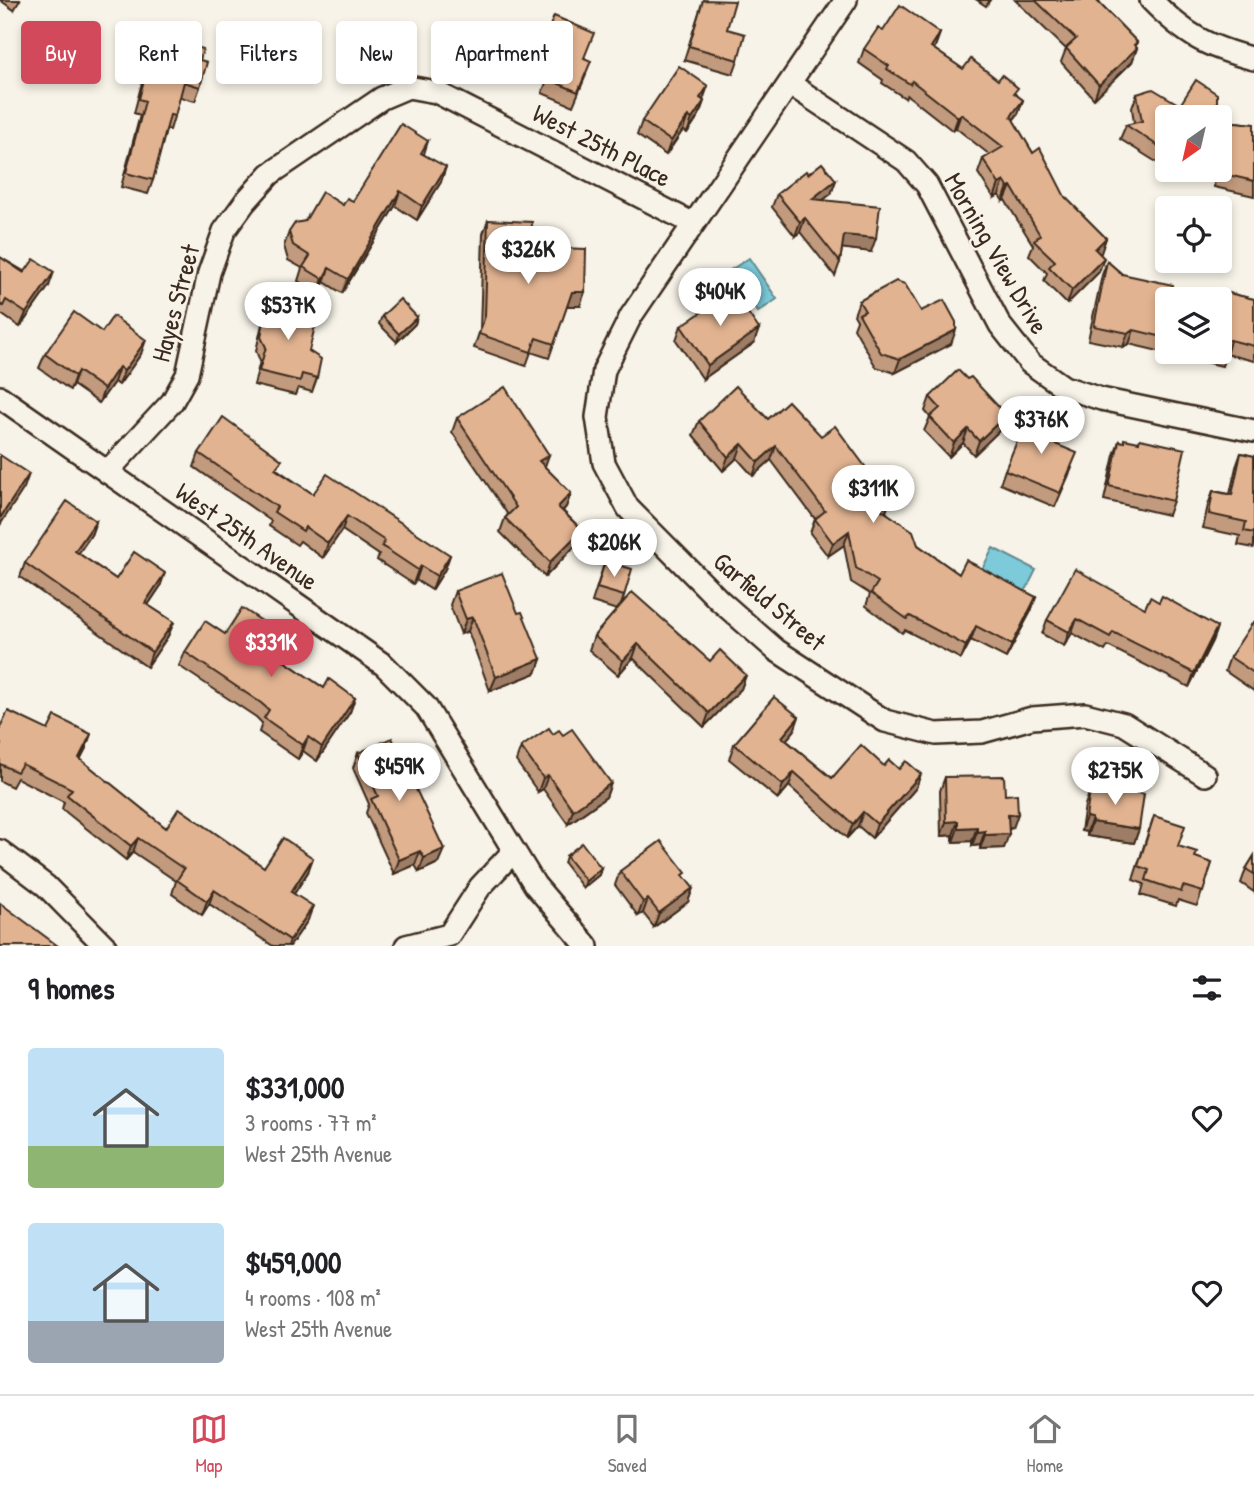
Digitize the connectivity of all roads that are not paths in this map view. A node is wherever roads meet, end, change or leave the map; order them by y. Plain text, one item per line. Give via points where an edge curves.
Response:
1 (846, 0) edge
2 (1152, 0) edge
3 (1254, 59) edge
4 (790, 84) junction
5 (408, 87) joint
6 (692, 223) junction
7 (0, 397) edge
8 (1254, 431) edge
9 (107, 472) junction
10 (1205, 775) dead end
11 (0, 851) edge
12 (513, 852) junction
13 (105, 946) edge
14 (407, 946) edge
15 (587, 946) edge

1 - 4 street, Garfield Street
2 - 3 street via 1175,24 1216,49
4 - 6 street, Garfield Street
4 - 8 street, Morning View Drive via 906,162 927,185 1000,325 1030,363 1064,387 1101,399
5 - 6 street, West 25th Place via 436,92 468,107
5 - 9 street, Hayes Street via 382,98 270,174 244,202 224,231 209,273 187,375 172,402
6 - 10 street, Garfield Street via 631,316 604,370 597,417 604,463 628,508 776,650 885,721 936,734 982,733 1032,718 1085,714 1124,724
7 - 9 street, West 25th Avenue
9 - 12 street, West 25th Avenue via 384,665 426,707
11 - 13 street via 46,886
12 - 14 street via 480,887 449,934
12 - 15 street, West 25th Avenue

